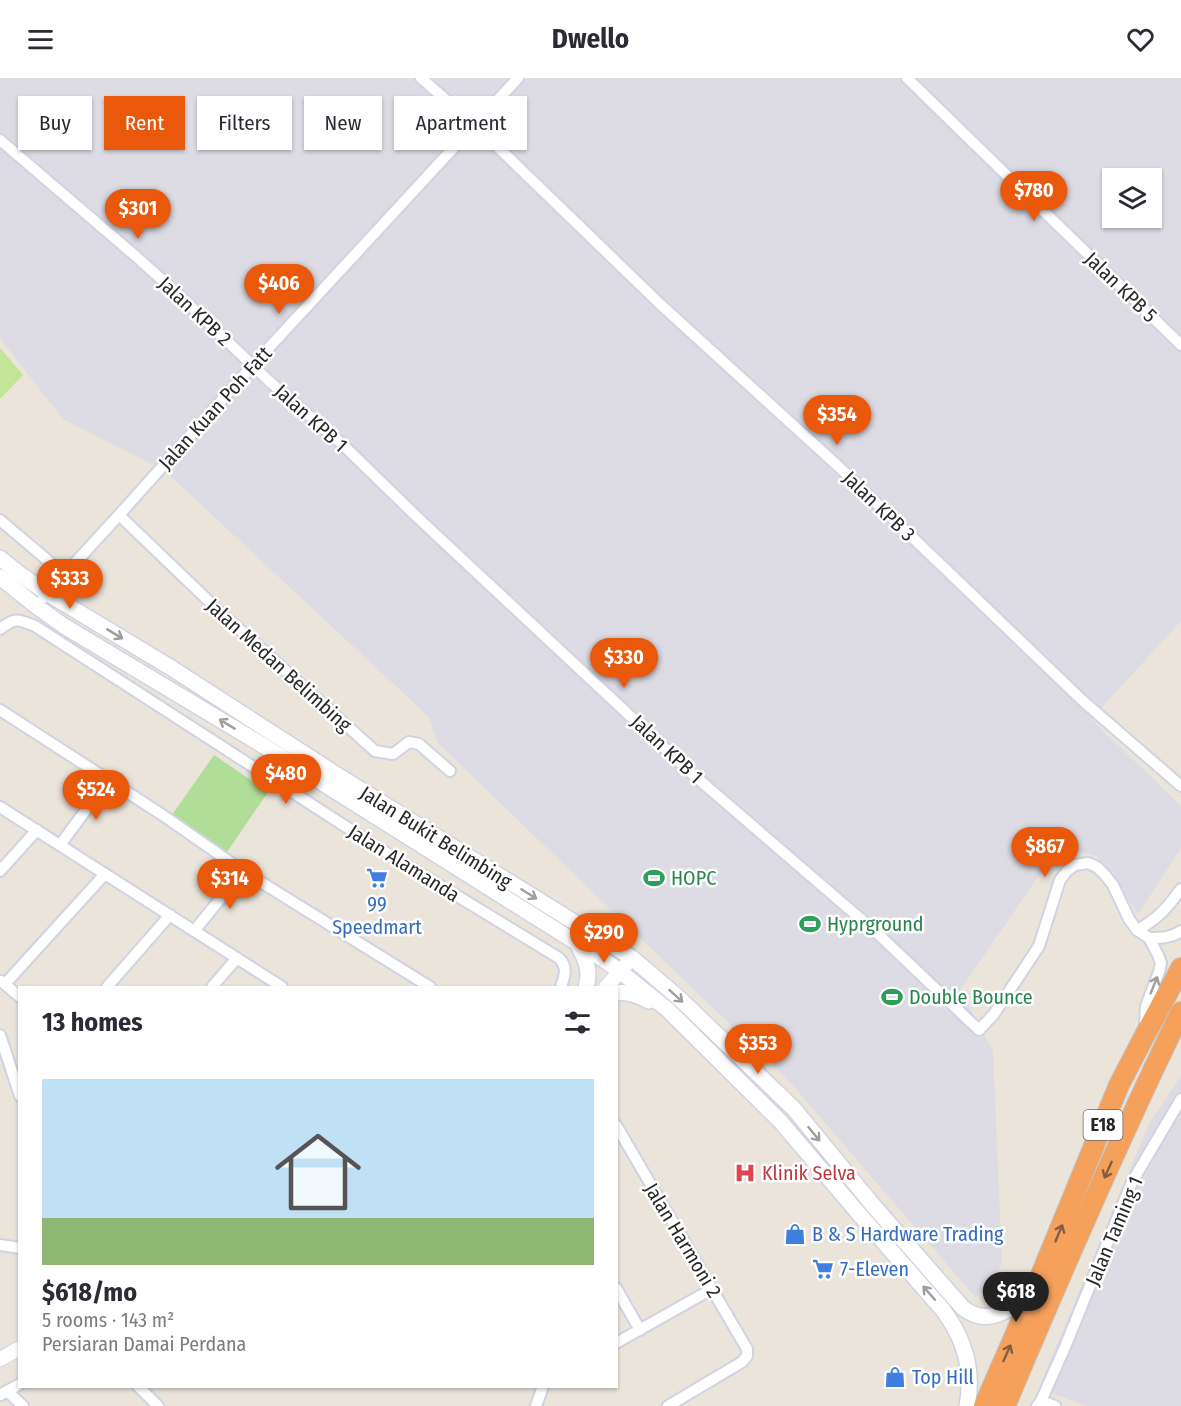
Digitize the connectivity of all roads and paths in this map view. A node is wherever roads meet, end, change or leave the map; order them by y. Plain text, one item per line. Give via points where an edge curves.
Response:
1 (421, 78) edge
2 (518, 78) edge
3 (907, 78) edge
4 (442, 96) edge
5 (502, 96) edge
6 (0, 140) edge
7 (452, 150) edge
8 (501, 150) edge
9 (1181, 345) edge
10 (253, 365) junction
11 (119, 515) junction
12 (0, 520) edge
13 (0, 558) edge
14 (64, 574) junction
15 (0, 577) edge
16 (47, 593) junction
17 (36, 606) junction
18 (0, 629) edge
19 (0, 710) edge
20 (450, 771) dead end
21 (108, 780) junction
22 (1181, 786) edge
23 (0, 807) edge
24 (37, 830) junction
25 (60, 845) junction
26 (0, 871) edge
27 (243, 871) junction
28 (105, 874) junction
29 (1181, 889) edge
30 (170, 915) junction
31 (1137, 930) junction
32 (194, 931) junction
33 (1181, 931) edge
34 (1149, 938) junction
35 (578, 945) junction
36 (237, 958) junction
37 (632, 958) junction
38 (1181, 968) edge
39 (621, 972) junction
40 (3, 982) edge
41 (108, 986) edge
42 (213, 986) edge
43 (280, 986) edge
44 (428, 986) edge
45 (561, 986) edge
46 (585, 986) edge
47 (607, 986) edge
48 (618, 993) edge
49 (18, 994) edge
50 (668, 1010) junction
51 (1181, 1012) edge
52 (0, 1035) edge
53 (1145, 1035) junction
54 (1181, 1043) edge
55 (18, 1090) edge
56 (1139, 1097) junction
57 (1181, 1099) edge
58 (618, 1128) edge
59 (0, 1245) edge
60 (18, 1248) edge
61 (1036, 1287) junction
62 (712, 1290) junction
63 (618, 1292) edge
64 (640, 1330) junction
65 (618, 1342) edge
66 (18, 1349) edge
67 (1, 1356) edge
68 (18, 1385) edge
69 (140, 1388) edge
70 (542, 1388) edge
71 (4, 1393) edge
72 (1039, 1403) edge
73 (23, 1406) edge
74 (158, 1406) edge
75 (536, 1406) edge
76 (668, 1406) edge
77 (967, 1406) edge
78 (984, 1406) edge
79 (1005, 1406) edge
80 (1055, 1406) edge

1 - 4 street, Jalan KPB 3
2 - 5 street, Jalan Kuan Poh Fatt
3 - 9 street, Jalan KPB 5
6 - 10 street, Jalan KPB 2 via 132,252
7 - 10 street, Jalan Kuan Poh Fatt
8 - 22 street, Jalan KPB 3 via 1083,701
10 - 11 street, Jalan Kuan Poh Fatt
10 - 31 street, Jalan KPB 1 via 690,772 877,933 979,1030 1039,946 1060,880 1075,865 1088,863 1105,875
11 - 14 street, Jalan Kuan Poh Fatt
11 - 20 street, Jalan Medan Belimbing via 375,751 393,754 409,742 419,744
12 - 14 street
13 - 16 main road, Jalan Bukit Belimbing
14 - 16 street, Jalan Kuan Poh Fatt
15 - 17 main road, Jalan Bukit Belimbing
16 - 17 street, Jalan Kuan Poh Fatt
16 -> 37 main road, Jalan Bukit Belimbing
35 -> 17 main road, Jalan Bukit Belimbing
18 - 45 street, Jalan Alamanda via 10,621 21,620 35,626 382,850 559,958 566,973
19 - 21 street
21 - 25 street
21 - 27 street
23 - 24 street
24 - 25 street
24 - 26 street
25 - 28 street
27 - 32 street
27 - 44 street
28 - 30 street
28 - 40 street
29 - 31 street via 1152,922
30 - 32 street
30 - 41 street
31 - 34 street
32 - 36 street
33 - 34 street via 1162,939
53 -> 34 street via 1146,1006 1161,963
35 - 39 main road, Jalan Bukit Belimbing
35 - 46 main road via 588,964
36 - 42 street
36 - 43 street
37 - 39 street
37 -> 61 main road, Jalan Bukit Belimbing via 794,1109 963,1308 971,1314 992,1317
38 - 53 highway, E18
39 - 47 street
39 - 50 main road, Jalan Bukit Belimbing
40 - 49 street
48 - 50 main road via 638,995
77 -> 50 main road via 970,1383 962,1341 943,1310 780,1121
51 - 56 highway, E18
52 - 55 street
61 -> 53 highway, E18 via 1119,1085
54 - 56 highway
56 -> 79 highway, E18
57 - 72 street, Jalan Taming 1 via 1132,1182
58 - 62 street, Jalan Harmoni 2
59 - 60 street
78 -> 61 highway, E18
62 - 64 street
62 - 76 street, Jalan Harmoni 2 via 747,1349 747,1356
63 - 64 street
64 - 65 street
66 - 67 street
68 - 71 street
69 - 74 street
70 - 75 street
71 - 73 street
72 - 80 street

